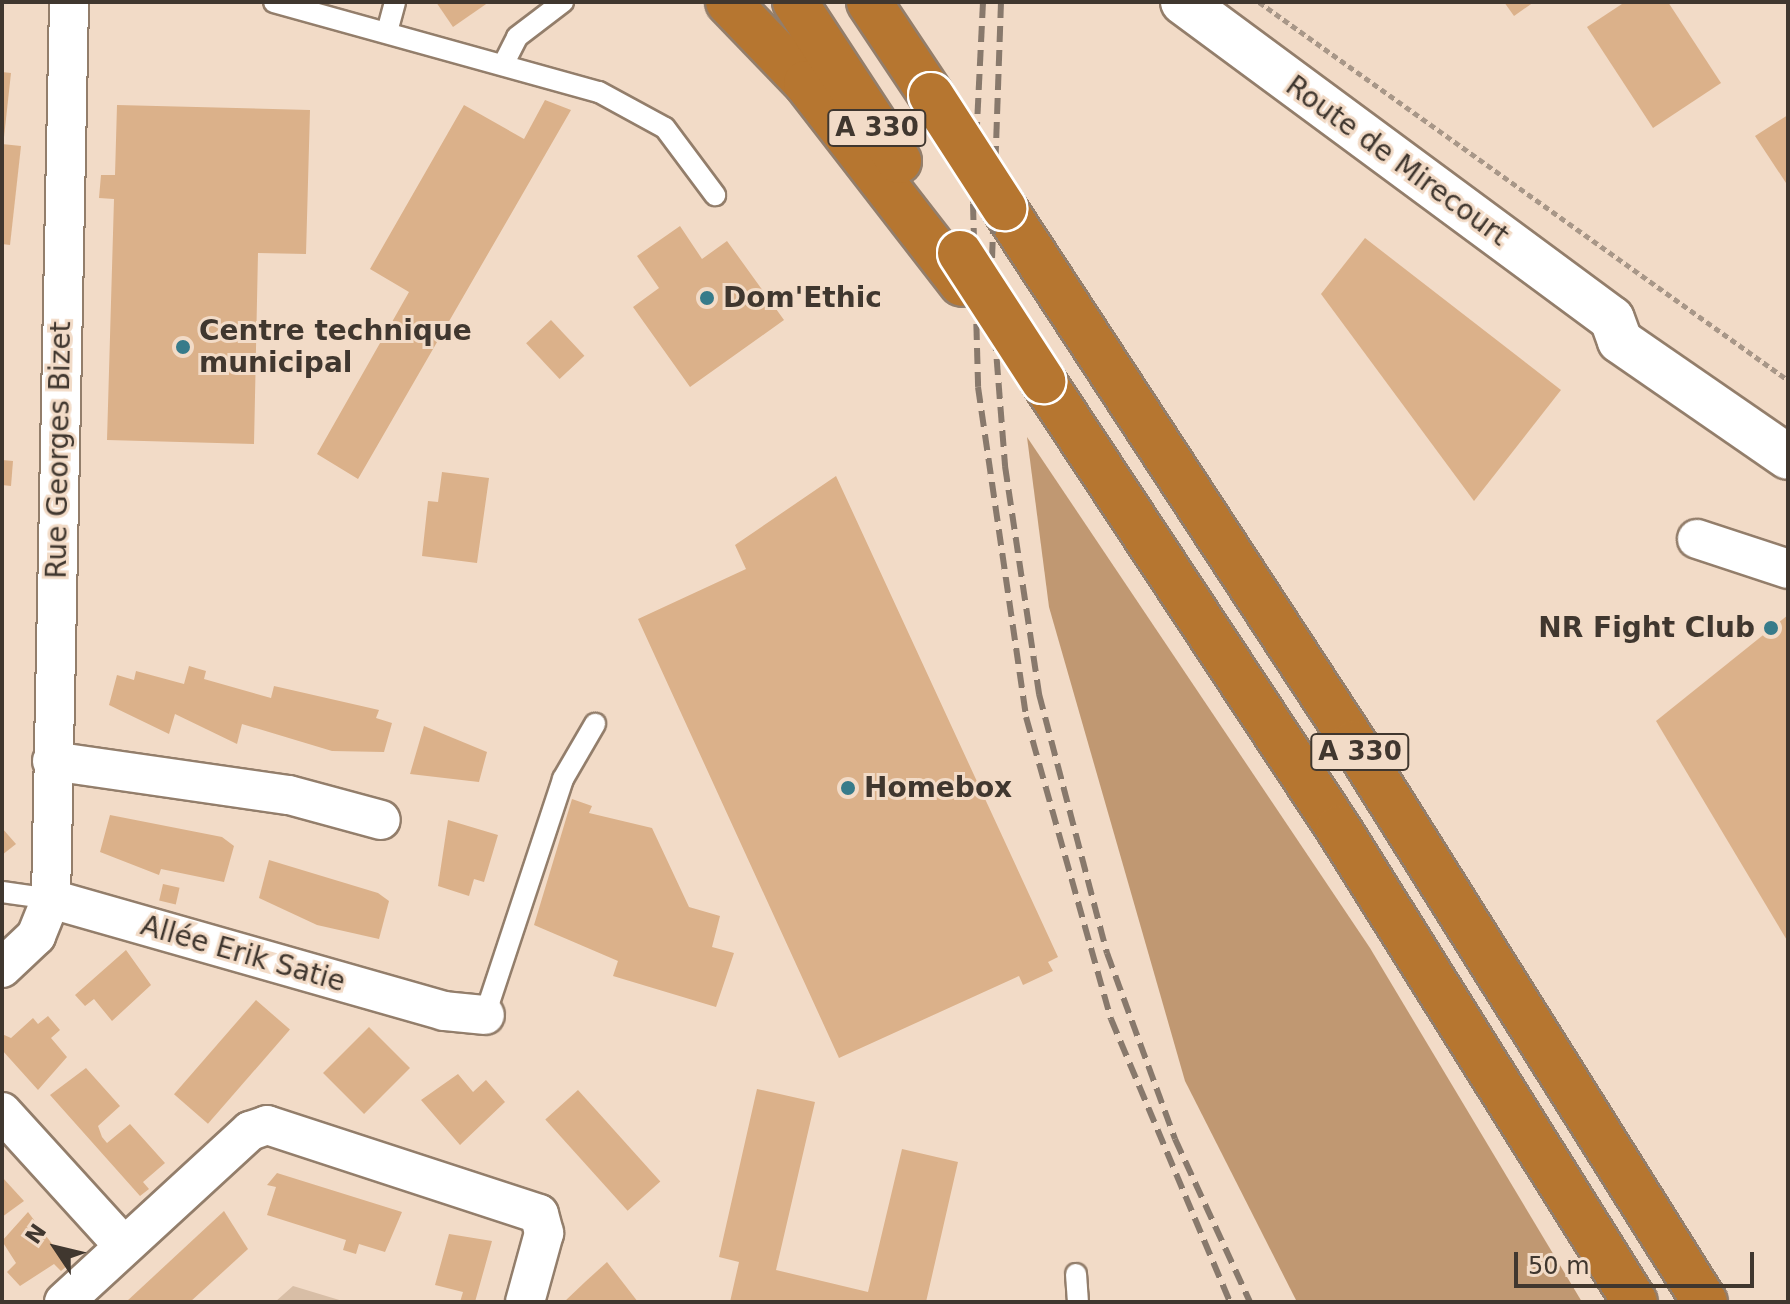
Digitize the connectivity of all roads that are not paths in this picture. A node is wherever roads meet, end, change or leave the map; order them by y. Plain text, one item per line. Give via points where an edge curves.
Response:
1 (69, 2) edge
2 (395, 2) edge
3 (563, 2) edge
4 (728, 2) edge
5 (795, 2) edge
6 (869, 2) edge
7 (1183, 2) edge
8 (279, 3) edge
9 (387, 32) junction
10 (503, 65) junction
11 (715, 195) dead end
12 (961, 269) junction
13 (1612, 319) junction
14 (1788, 422) edge
15 (1788, 457) edge
16 (1697, 539) dead end
17 (1788, 569) edge
18 (595, 724) dead end
19 (52, 761) junction
20 (381, 820) dead end
21 (2, 892) edge
22 (51, 899) junction
23 (2, 968) edge
24 (485, 1015) joint
25 (2, 1112) edge
26 (124, 1246) junction
27 (1076, 1274) dead end
28 (64, 1302) edge
29 (525, 1302) edge
30 (1078, 1302) edge
31 (1635, 1302) edge
32 (1705, 1302) edge

1 - 19 street, Rue Georges Bizet
2 - 9 lane
3 - 10 lane via 517,37
4 - 12 highway via 806,83
5 - 12 highway, A 330
6 - 32 highway, A 330, bridge via 1354,743
7 - 13 main road, Route de Mirecourt
8 - 9 lane
9 - 10 lane
10 - 11 lane via 599,92 645,114 680,142
12 - 31 highway, A 330, bridge via 1043,381 1338,828
13 - 14 main road, Route de Mirecourt via 1635,317
13 - 15 main road, Route de Mirecourt via 1620,341
16 - 17 street
18 - 24 lane via 563,779
19 - 20 street via 289,795
19 - 22 street, Rue Georges Bizet
21 - 22 lane, Allée Erik Satie
22 - 23 street via 36,936
22 - 24 street, Allée Erik Satie via 444,1011
25 - 26 street
26 - 28 street
26 - 29 street via 250,1131 267,1125 539,1214 544,1233
27 - 30 lane

